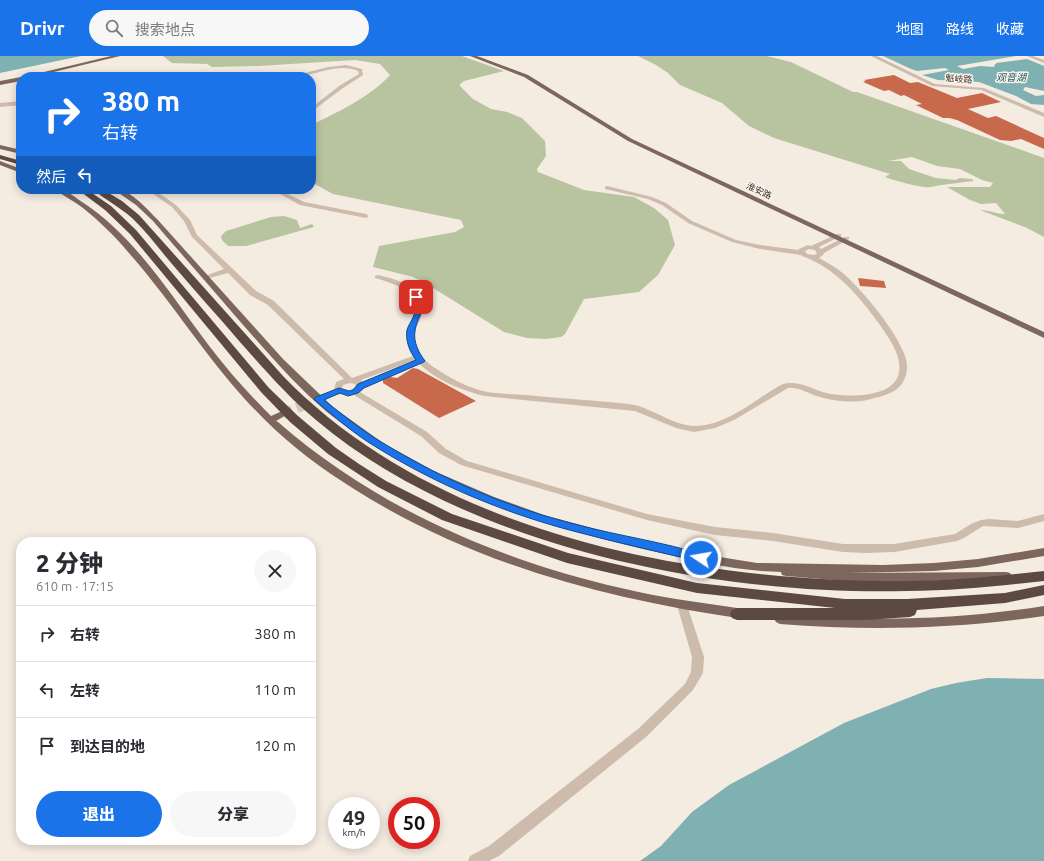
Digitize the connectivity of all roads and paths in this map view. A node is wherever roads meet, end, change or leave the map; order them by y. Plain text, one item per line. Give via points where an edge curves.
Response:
1 (120, 56) edge
2 (472, 56) edge
3 (478, 56) edge
4 (873, 56) edge
5 (1039, 56) edge
6 (1031, 57) edge
7 (1044, 62) edge
8 (51, 72) edge
9 (314, 72) edge
10 (16, 80) edge
11 (0, 83) edge
12 (16, 103) edge
13 (0, 105) edge
14 (316, 106) edge
15 (1044, 115) edge
16 (0, 147) edge
17 (0, 151) edge
18 (16, 151) edge
19 (16, 155) edge
20 (0, 157) edge
21 (0, 162) edge
22 (16, 162) edge
23 (16, 169) edge
24 (607, 188) dead end
25 (66, 194) edge
26 (89, 194) edge
27 (105, 194) edge
28 (124, 194) edge
29 (156, 194) edge
30 (283, 194) edge
31 (366, 216) dead end
32 (841, 237) junction
33 (812, 248) junction
34 (821, 252) junction
35 (802, 253) junction
36 (813, 257) junction
37 (229, 270) junction
38 (207, 277) junction
39 (377, 277) dead end
40 (1044, 331) edge
41 (1044, 335) edge
42 (419, 359) junction
43 (355, 384) junction
44 (339, 391) junction
45 (315, 401) junction
46 (283, 414) tunnel mouth
47 (270, 420) junction
48 (1044, 517) edge
49 (1044, 552) edge
50 (757, 567) junction
51 (1044, 576) edge
52 (1044, 590) edge
53 (1006, 598) junction
54 (682, 605) junction
55 (1044, 611) edge
56 (737, 614) junction
57 (475, 861) edge

1 - 8 main road
2 - 32 main road, 淮安路 via 522,74 630,140
3 - 32 main road, 淮安路 via 523,72 616,130
4 - 15 street, 魁岐路 via 933,84 982,89
5 - 6 street
6 - 7 street
9 - 14 street via 352,67 360,70 361,74
10 - 11 main road
12 - 13 street
16 - 18 main road
17 - 19 highway
20 - 22 highway
21 - 23 main road
24 - 35 street via 650,198 664,204 690,222 723,237 760,247
25 - 47 main road via 92,210 124,242 226,373
26 - 53 highway via 124,222 265,390 294,419 332,451 382,484 447,517 567,558 697,588 845,604 907,604
27 - 51 highway via 136,217 280,381 314,414 377,459 444,496 477,510 583,546 644,561 741,578 822,585 910,587
28 - 38 main road via 150,214
29 - 37 street via 174,206 187,220 194,236
30 - 31 street via 302,204
32 - 33 street
32 - 34 street
32 - 40 main road, 淮安路
32 - 41 main road, 淮安路
33 - 34 street
33 - 35 street via 803,249
34 - 36 street via 819,256
35 - 36 street
36 - 42 street via 846,280 896,341 903,364 902,376 892,390 869,397 854,398 826,396 789,386 713,426 694,429 678,426 636,408 480,393 447,379
37 - 38 street
37 - 43 street via 252,293 271,303
38 - 45 main road
39 - 42 street via 400,284 416,297 419,307 411,336
42 - 43 street
43 - 44 street via 348,393
43 - 44 street via 339,384
43 - 48 street via 424,434 432,444 464,463 647,517 690,527 773,536 843,548 894,548 962,536 974,526 986,522 1014,525
44 - 45 street
45 - 50 main road via 380,445 430,473 490,500 608,537 701,558
46 - 47 main road
47 - 54 main road via 343,479 387,506 453,537 550,574
49 - 50 main road via 934,567
50 - 51 main road via 789,573 859,578
52 - 53 highway
53 - 56 highway via 973,605 886,614
54 - 56 main road
54 - 57 street via 698,657 697,673 689,687 650,726 494,851
55 - 56 main road via 970,621 889,624 823,622

